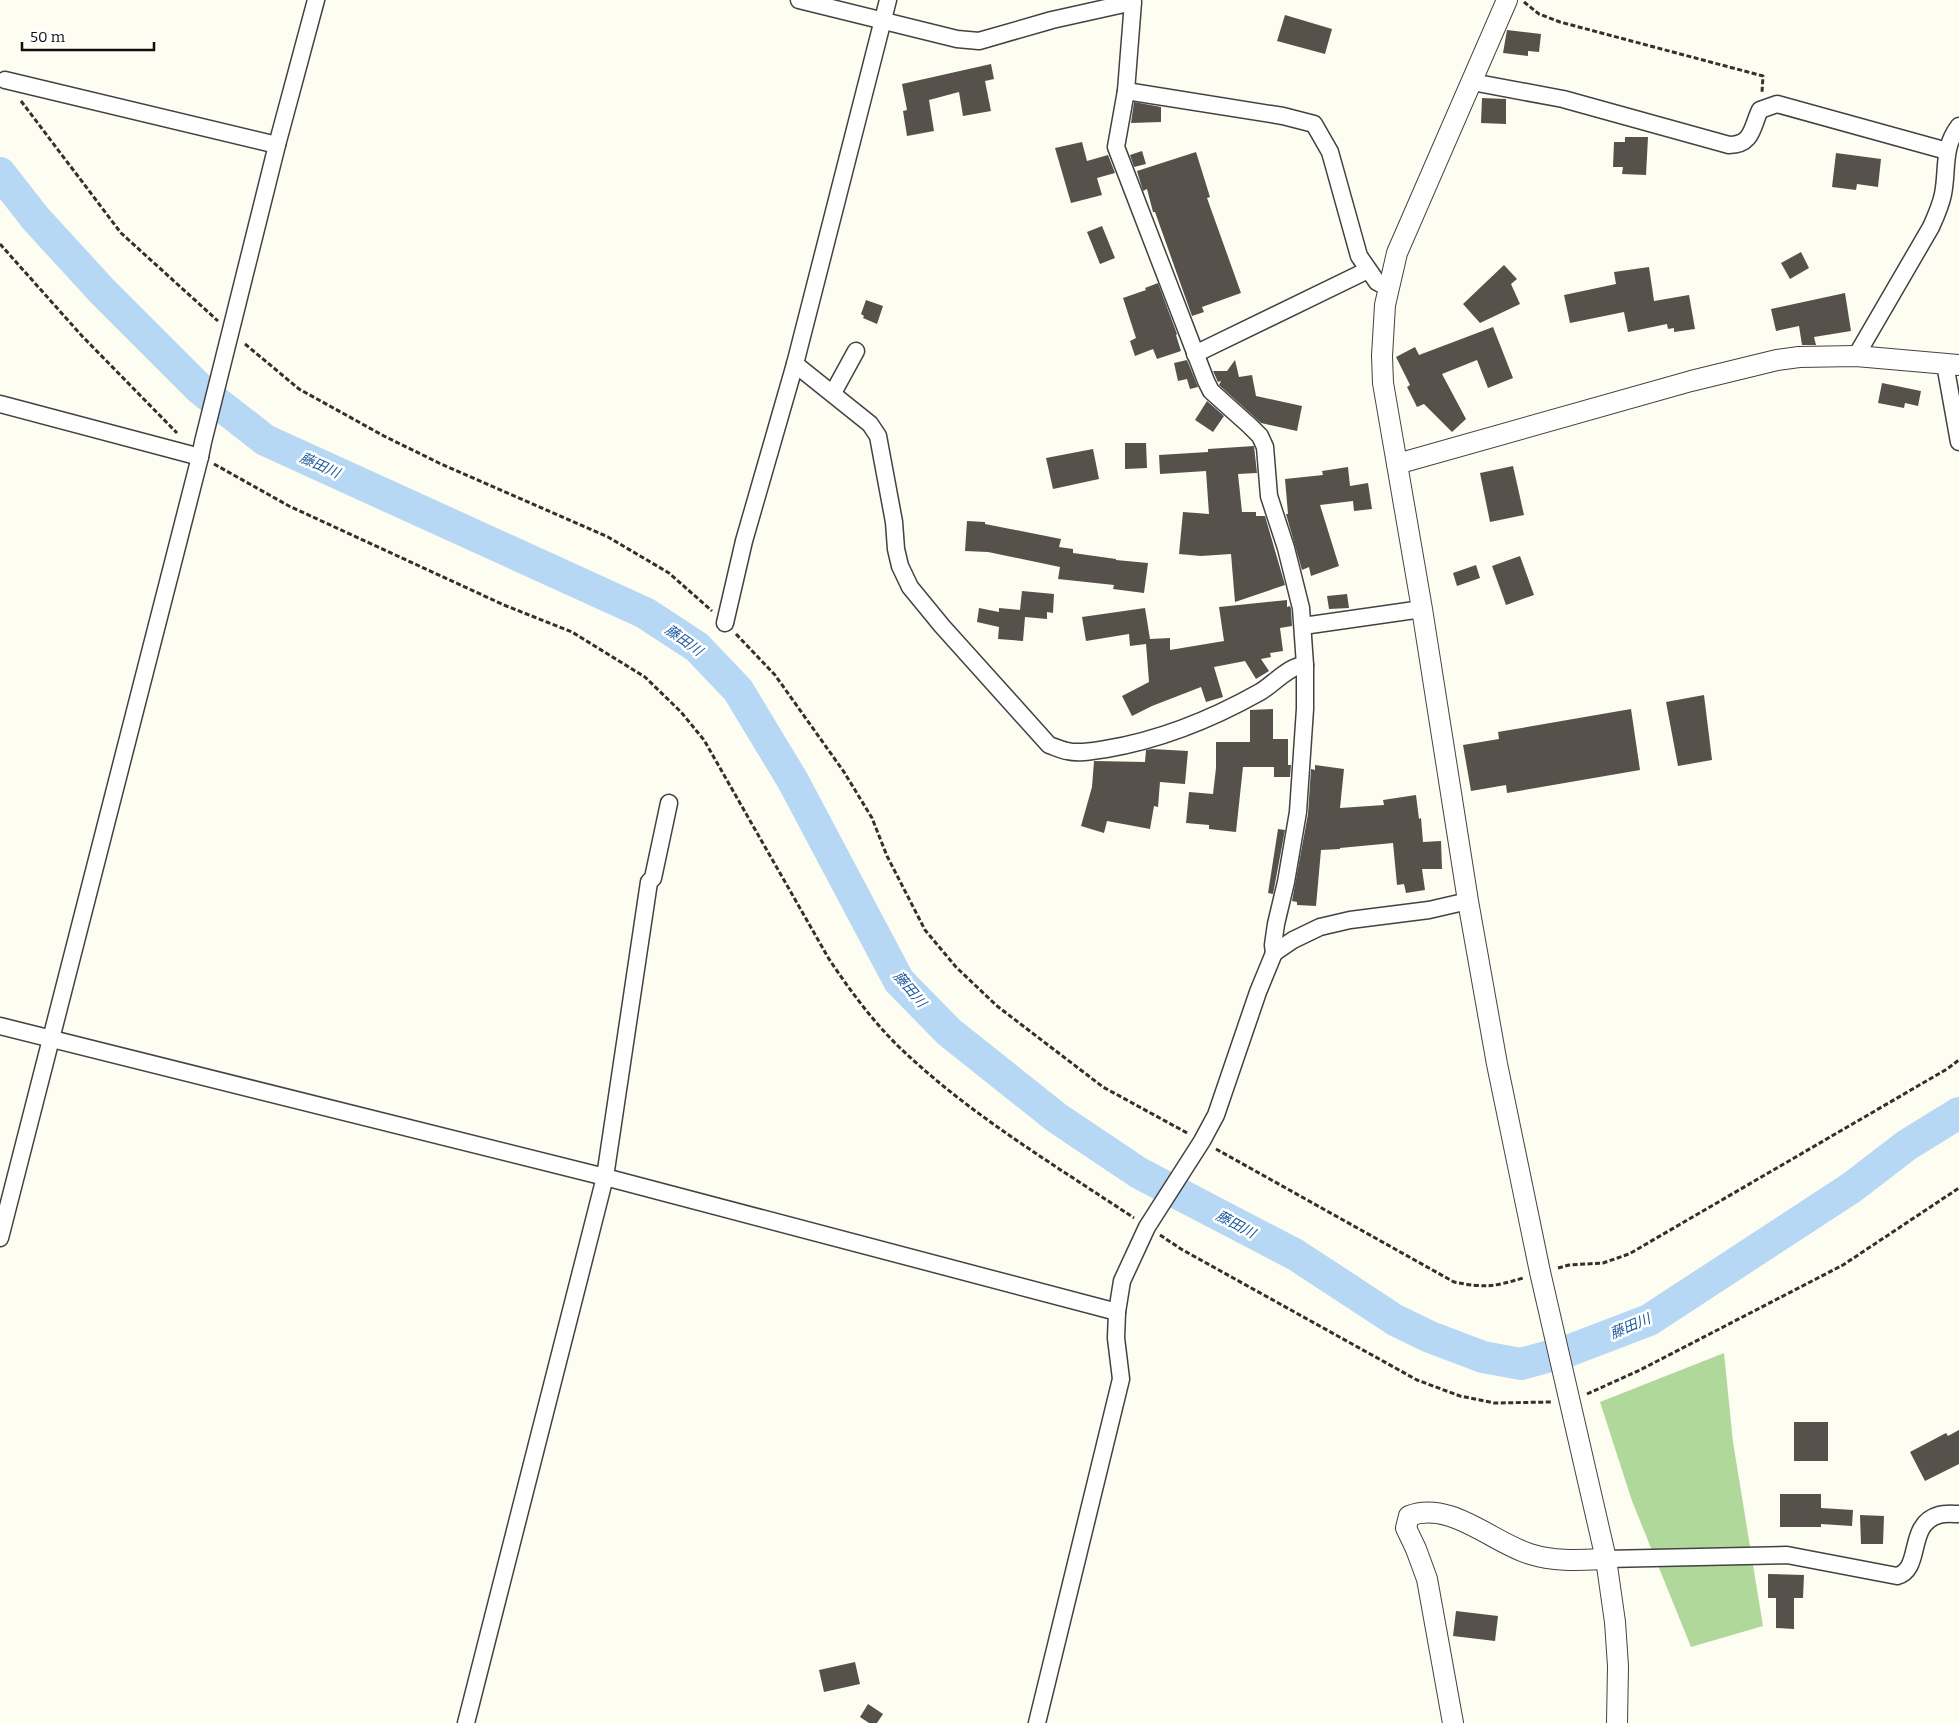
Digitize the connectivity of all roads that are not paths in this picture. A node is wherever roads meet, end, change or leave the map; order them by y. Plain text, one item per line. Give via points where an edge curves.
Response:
1 (316, 0) edge
2 (799, 0) edge
3 (888, 0) edge
4 (1507, 0) edge
5 (1133, 1) edge
6 (883, 22) junction
7 (5, 80) road end
8 (1472, 82) junction
9 (1126, 91) junction
10 (1959, 126) edge
11 (277, 145) junction
12 (1947, 151) junction
13 (1368, 270) junction
14 (1388, 288) junction
15 (856, 351) dead end
16 (1195, 354) junction
17 (1856, 356) junction
18 (795, 364) junction
19 (1952, 365) edge
20 (833, 393) junction
21 (0, 404) edge
22 (1959, 442) edge
23 (201, 449) junction
24 (1397, 464) junction
25 (1422, 609) junction
26 (725, 623) road end
27 (1303, 626) junction
28 (1305, 665) junction
29 (670, 803) dead end
30 (1468, 901) junction
31 (1274, 953) junction
32 (0, 1026) edge
33 (52, 1039) junction
34 (605, 1177) junction
35 (0, 1238) edge
36 (1117, 1312) junction
37 (1959, 1514) edge
38 (1606, 1559) junction
39 (466, 1723) edge
40 (1038, 1723) edge
41 (1453, 1723) edge
42 (1617, 1723) edge

1 - 11 street
2 - 6 street
3 - 6 street
4 - 8 street
5 - 6 street via 979,40 957,39
5 - 9 street
6 - 18 street
7 - 11 street
8 - 12 street via 1562,99 1729,145 1750,136 1760,110 1777,104
8 - 14 street via 1409,223
9 - 13 street via 1314,124 1330,152 1355,246
9 - 16 street via 1116,148
10 - 12 street via 1951,136
11 - 23 street
12 - 17 street via 1941,205
13 - 14 street via 1377,282
13 - 16 street
14 - 24 street via 1382,383
15 - 20 street
16 - 27 street via 1211,391 1255,431 1266,447 1270,496 1286,548
17 - 19 street
17 - 24 street via 1799,357 1749,366
18 - 20 street
18 - 26 street via 744,541
19 - 22 street
20 - 28 street via 870,424 878,436 896,549 910,587 1049,745 1079,752 1130,745 1161,736 1242,701 1292,669
21 - 23 street
23 - 33 street
24 - 25 street
25 - 27 street
25 - 30 street
27 - 28 street
28 - 31 street via 1298,812 1276,924
29 - 34 street via 653,878 649,882
30 - 31 street via 1320,927
30 - 38 street via 1496,1064
31 - 36 street via 1216,1115 1147,1227 1122,1281
32 - 33 street
33 - 34 street
33 - 35 street
34 - 36 street
34 - 39 street
36 - 40 street via 1116,1338 1121,1379
37 - 38 street via 1940,1514 1922,1526 1909,1568 1898,1576 1788,1555
38 - 41 street via 1568,1560 1530,1554 1447,1516 1423,1512 1409,1516 1406,1528 1427,1579
38 - 42 street via 1618,1666

